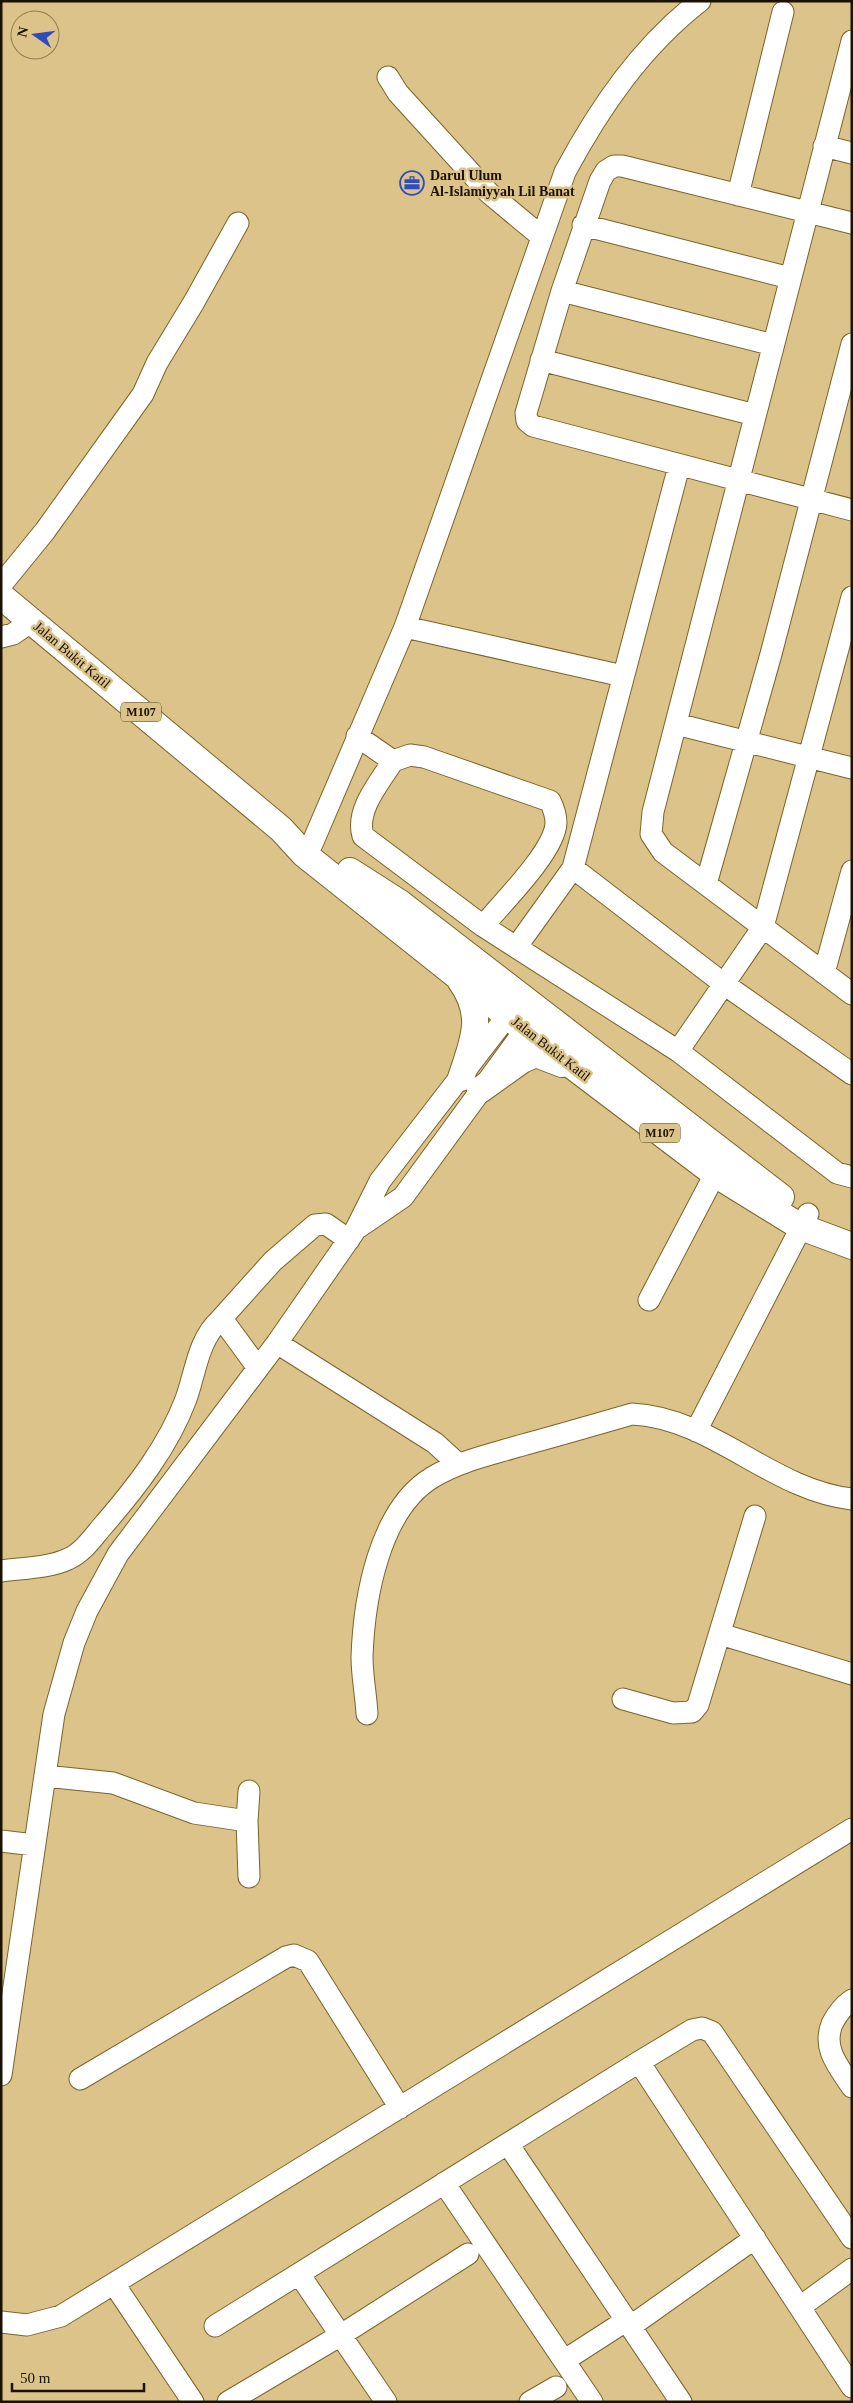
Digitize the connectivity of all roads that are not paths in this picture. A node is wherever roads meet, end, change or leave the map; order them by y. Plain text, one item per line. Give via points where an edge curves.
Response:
1 (700, 1) edge
2 (783, 12) dead end
3 (852, 41) edge
4 (388, 77) dead end
5 (847, 78) edge
6 (824, 146) junction
7 (852, 153) edge
8 (738, 195) junction
9 (807, 213) junction
10 (238, 223) dead end
11 (852, 223) edge
12 (583, 225) junction
13 (542, 237) junction
14 (790, 278) junction
15 (562, 291) junction
16 (852, 344) edge
17 (773, 345) junction
18 (541, 360) junction
19 (755, 415) junction
20 (679, 466) junction
21 (738, 481) junction
22 (811, 500) junction
23 (852, 510) edge
24 (1, 585) edge
25 (1, 596) edge
26 (852, 597) edge
27 (32, 621) junction
28 (405, 628) junction
29 (1, 637) edge
30 (623, 676) junction
31 (676, 724) junction
32 (357, 736) junction
33 (747, 742) junction
34 (809, 757) junction
35 (393, 761) junction
36 (852, 768) edge
37 (308, 849) junction
38 (573, 868) junction
39 (852, 872) edge
40 (706, 884) junction
41 (483, 926) junction
42 (763, 927) junction
43 (517, 946) junction
44 (824, 973) junction
45 (456, 974) junction
46 (492, 974) junction
47 (724, 984) junction
48 (852, 994) edge
49 (518, 1020) junction
50 (567, 1032) junction
51 (678, 1051) junction
52 (852, 1074) edge
53 (470, 1084) junction
54 (601, 1088) junction
55 (714, 1174) junction
56 (852, 1177) edge
57 (804, 1221) junction
58 (353, 1234) junction
59 (846, 1243) edge
60 (649, 1300) dead end
61 (220, 1320) junction
62 (277, 1343) junction
63 (258, 1368) junction
64 (696, 1431) junction
65 (458, 1464) junction
66 (852, 1499) edge
67 (755, 1516) dead end
68 (1, 1571) edge
69 (720, 1634) junction
70 (852, 1674) edge
71 (623, 1699) dead end
72 (367, 1714) dead end
73 (44, 1776) junction
74 (250, 1791) dead end
75 (247, 1822) junction
76 (852, 1829) edge
77 (1, 1841) edge
78 (34, 1845) junction
79 (249, 1876) dead end
80 (852, 2000) edge
81 (639, 2062) junction
82 (1, 2075) edge
83 (80, 2079) dead end
84 (852, 2087) edge
85 (400, 2108) junction
86 (508, 2144) junction
87 (444, 2183) junction
88 (755, 2238) junction
89 (852, 2238) edge
90 (468, 2254) dead end
91 (852, 2269) edge
92 (299, 2274) junction
93 (114, 2284) junction
94 (800, 2307) junction
95 (1, 2322) edge
96 (629, 2323) junction
97 (215, 2326) dead end
98 (341, 2335) junction
99 (565, 2360) junction
100 (556, 2386) dead end
101 (852, 2388) edge
102 (193, 2402) edge
103 (228, 2402) edge
104 (386, 2402) edge
105 (530, 2402) edge
106 (592, 2402) edge
107 (681, 2402) edge

1 - 13 street via 630,69 590,124 565,172
2 - 8 street
3 - 5 street
4 - 13 street via 398,93 489,193
5 - 6 street
6 - 7 street
6 - 9 street
8 - 9 street
8 - 12 street via 614,166 600,181
9 - 11 street
9 - 14 street
10 - 24 street via 157,363 143,394 45,531
12 - 14 street
12 - 15 street
13 - 28 street
14 - 17 street
15 - 17 street
15 - 18 street
16 - 22 street
17 - 19 street
18 - 19 street
18 - 20 street via 526,414 527,421 533,426
19 - 21 street
20 - 21 street
20 - 30 street
21 - 22 street
21 - 31 street
22 - 23 street
22 - 33 street
25 - 27 main road, Jalan Bukit Katil / M107
26 - 34 street
27 - 29 street via 13,634
27 - 37 main road, Jalan Bukit Katil / M107
28 - 30 street
28 - 32 street
30 - 38 street
31 - 33 street
31 - 40 street via 653,812 651,834 663,852
32 - 35 street
32 - 37 street
33 - 34 street
33 - 40 street
34 - 36 street
34 - 42 street
35 - 41 street via 365,808 360,828 362,836
35 - 41 street via 410,755 424,757 550,800 556,822 548,848
37 - 45 main road, Jalan Bukit Katil / M107
37 - 46 main road, Jalan Bukit Katil / M107 via 400,903
38 - 43 street
38 - 47 street
39 - 44 street
40 - 42 street
41 - 43 street
42 - 44 street
42 - 47 street
43 - 51 street
44 - 48 street
45 - 49 main road, Jalan Bukit Katil / M107
45 - 53 main road via 470,994 474,1008 476,1030
46 - 49 main road
46 - 50 main road, Jalan Bukit Katil / M107
47 - 51 street
47 - 52 street
49 - 50 main road
49 - 53 street
49 - 54 main road, Jalan Bukit Katil / M107
50 - 57 main road, Jalan Bukit Katil / M107 via 764,1185
51 - 56 street via 837,1173
53 - 54 main road via 536,1054 554,1060
53 - 58 street via 380,1181
54 - 55 main road, Jalan Bukit Katil / M107
55 - 57 main road, Jalan Bukit Katil / M107
55 - 60 street
57 - 59 main road, Jalan Bukit Katil / M107
57 - 64 street
58 - 61 street via 326,1224 315,1225 273,1261
58 - 62 street
61 - 63 street
61 - 68 street via 205,1338 189,1389 169,1436 130,1495 86,1546 61,1562
62 - 63 street
62 - 65 street via 435,1443
63 - 73 street via 118,1554 104,1578 80,1627 64,1675
64 - 65 street via 654,1415 632,1414
64 - 66 street via 800,1487 832,1497
65 - 72 street via 431,1478 406,1499 388,1533 374,1572 365,1616 362,1659
67 - 69 street
69 - 70 street
69 - 71 street via 698,1705 692,1712 673,1713
73 - 75 street via 113,1783 194,1812
73 - 78 street
74 - 75 street
75 - 79 street
76 - 85 street
77 - 78 street
78 - 82 street
80 - 84 street via 837,2014 828,2046
81 - 86 street
81 - 88 street
81 - 89 street via 692,2030 702,2028 712,2032
83 - 85 street via 294,1955 308,1961
85 - 93 street
86 - 87 street
86 - 96 street
87 - 92 street
87 - 99 street
88 - 94 street
88 - 96 street
90 - 98 street
91 - 94 street
92 - 97 street
92 - 98 street
93 - 95 street via 50,2320 27,2324
93 - 102 street
94 - 101 street
96 - 99 street
96 - 107 street
98 - 103 street
98 - 104 street
99 - 106 street
100 - 105 street

